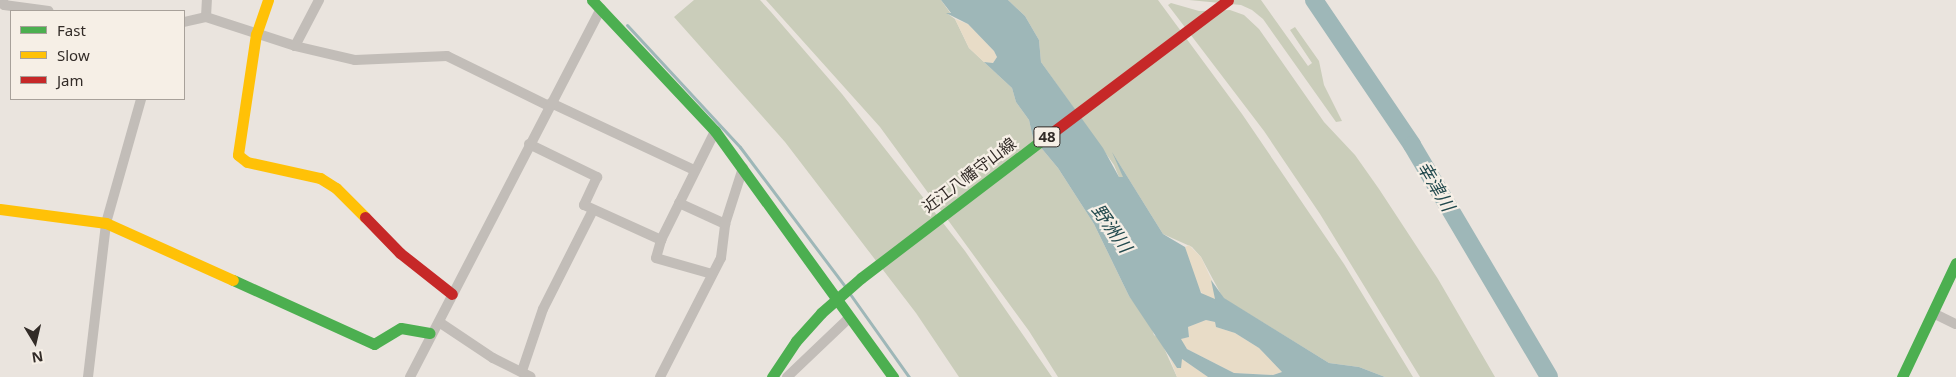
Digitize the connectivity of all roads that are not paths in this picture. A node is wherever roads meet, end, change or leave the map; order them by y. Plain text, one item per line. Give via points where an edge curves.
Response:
1 (3, 0) edge
2 (207, 0) edge
3 (268, 0) edge
4 (319, 0) edge
5 (592, 0) edge
6 (1228, 0) edge
7 (601, 9) junction
8 (42, 10) edge
9 (206, 17) junction
10 (185, 22) edge
11 (256, 34) junction
12 (295, 46) junction
13 (141, 100) edge
14 (550, 104) junction
15 (715, 131) junction
16 (529, 144) junction
17 (743, 168) junction
18 (694, 170) junction
19 (679, 203) junction
20 (0, 209) edge
21 (593, 210) junction
22 (106, 224) junction
23 (725, 224) junction
24 (662, 240) junction
25 (1956, 263) edge
26 (712, 274) junction
27 (452, 294) junction
28 (1933, 313) junction
29 (848, 319) junction
30 (439, 322) junction
31 (1956, 324) edge
32 (430, 333) junction
33 (522, 371) junction
34 (88, 377) edge
35 (410, 377) edge
36 (531, 377) edge
37 (660, 377) edge
38 (772, 377) edge
39 (787, 377) edge
40 (894, 377) edge
41 (1902, 377) edge

1 - 8 street via 4,5
2 - 9 street
3 - 11 street
4 - 12 street
5 - 7 street
6 - 38 street, 近江八幡守山線 / 48, bridge via 863,276 821,313 796,341
7 - 14 street
7 - 15 street
9 - 10 street
9 - 11 street
11 - 12 street
11 - 27 street via 238,155 247,162 320,178 336,188 400,253
12 - 14 street via 356,60 447,56
13 - 22 street
14 - 16 street
14 - 18 street
15 - 17 street
15 - 18 street
16 - 21 street via 597,177 584,205
16 - 27 street
17 - 23 street
17 - 29 street via 758,194
18 - 19 street
19 - 23 street
19 - 24 street
20 - 22 street
21 - 24 street
21 - 33 street via 543,309
22 - 32 street via 374,344 401,328
22 - 34 street
23 - 26 street via 721,258
24 - 26 street via 656,258
25 - 28 street
26 - 37 street
27 - 30 street
28 - 31 street
28 - 41 street
29 - 39 street
29 - 40 street
30 - 32 street
30 - 33 street via 493,358
32 - 35 street
33 - 36 street

